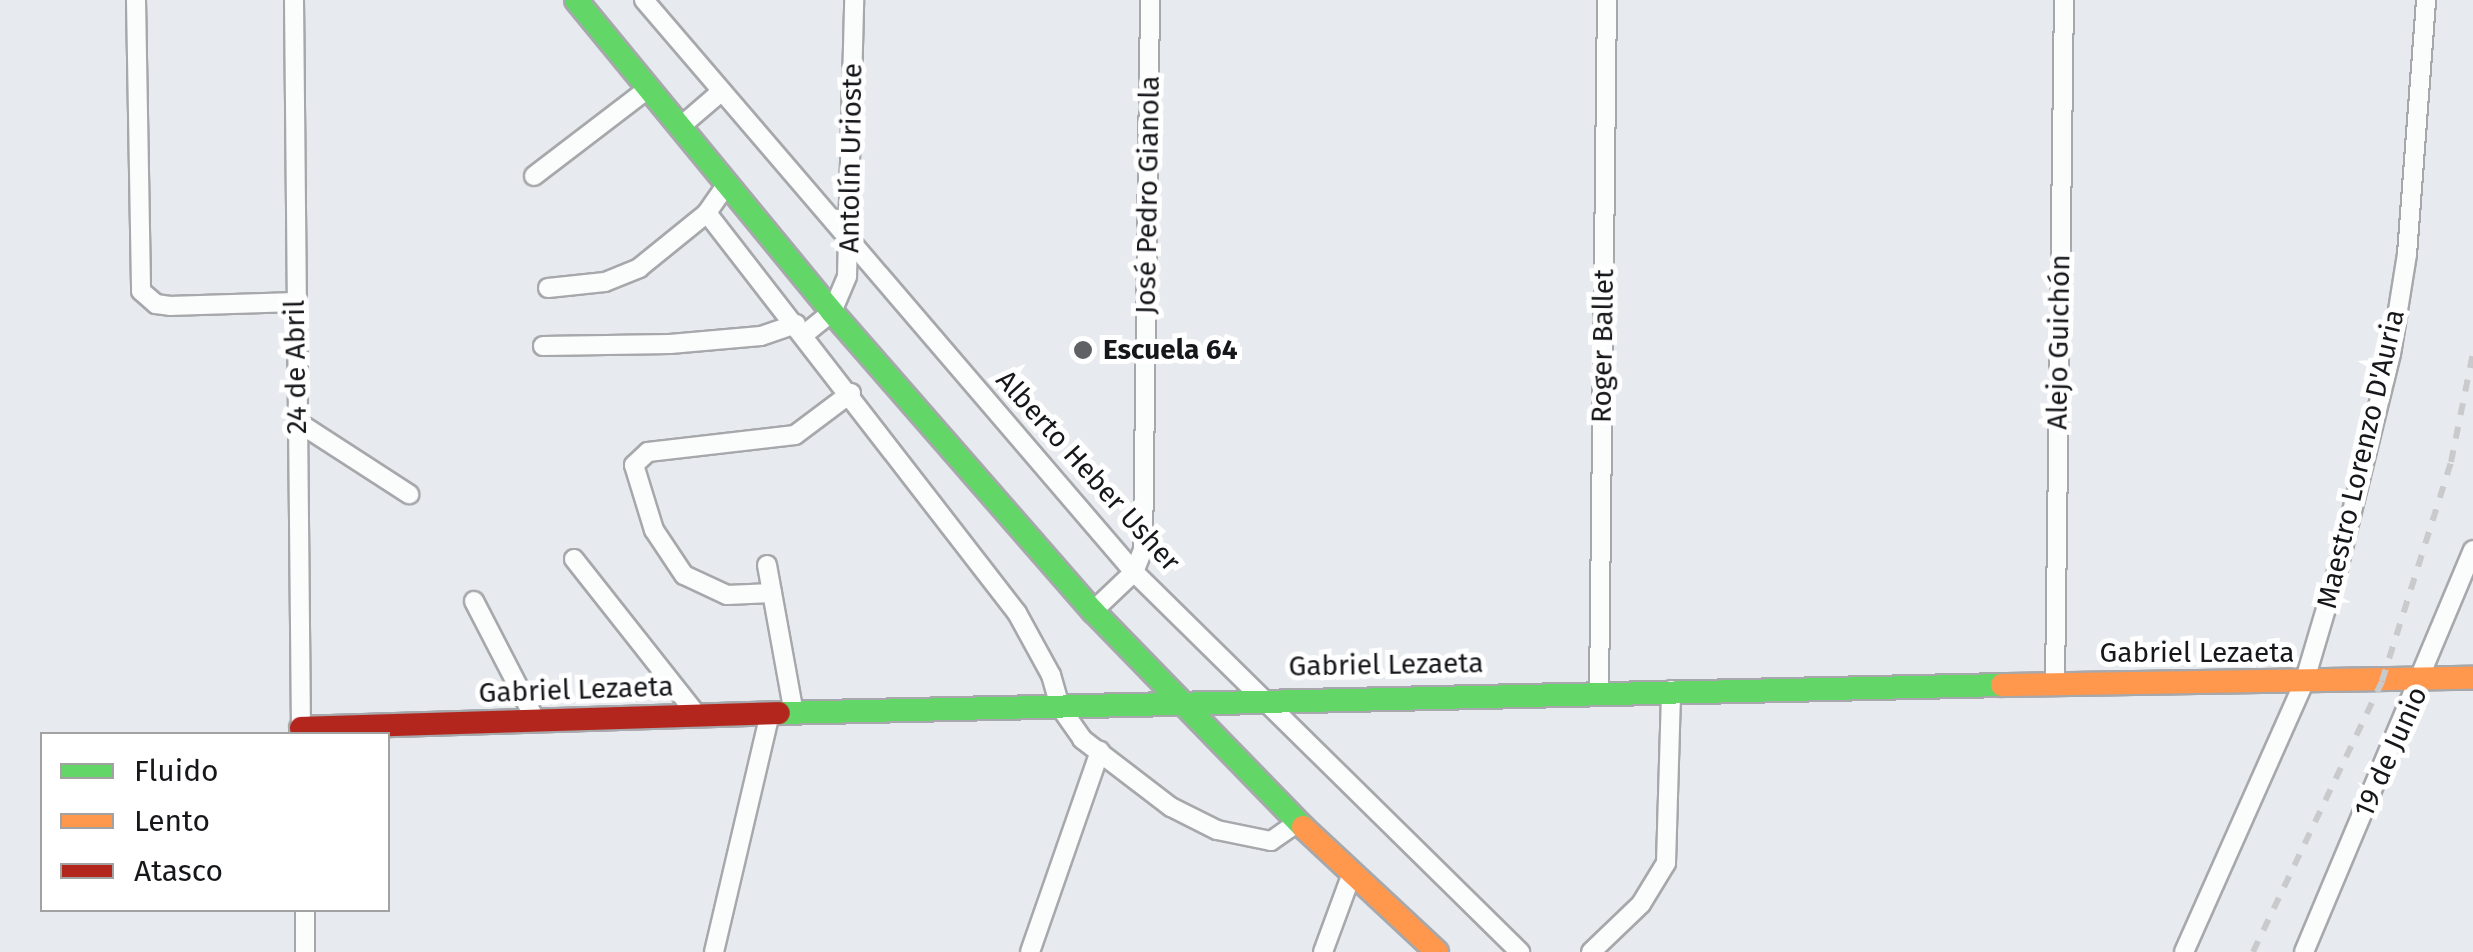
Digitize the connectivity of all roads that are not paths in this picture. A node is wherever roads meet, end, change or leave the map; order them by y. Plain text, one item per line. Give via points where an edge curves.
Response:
1 (136, 0) edge
2 (294, 0) edge
3 (576, 0) edge
4 (644, 0) edge
5 (854, 0) edge
6 (1150, 0) edge
7 (1607, 0) edge
8 (2064, 0) edge
9 (2426, 0) edge
10 (648, 88) junction
11 (722, 92) junction
12 (680, 127) junction
13 (534, 176) dead end
14 (727, 184) junction
15 (707, 214) junction
16 (851, 245) junction
17 (548, 288) dead end
18 (294, 302) junction
19 (832, 312) junction
20 (801, 328) junction
21 (542, 346) dead end
22 (851, 393) junction
23 (296, 421) junction
24 (409, 494) dead end
25 (2473, 550) edge
26 (574, 559) dead end
27 (767, 565) dead end
28 (1134, 572) junction
29 (772, 593) junction
30 (474, 601) dead end
31 (1093, 611) junction
32 (2473, 678) edge
33 (2423, 679) junction
34 (2304, 683) junction
35 (2055, 684) junction
36 (1670, 690) junction
37 (1599, 692) junction
38 (1265, 697) junction
39 (1180, 704) junction
40 (1060, 707) junction
41 (770, 714) junction
42 (794, 714) junction
43 (698, 716) junction
44 (536, 721) junction
45 (301, 732) edge
46 (1100, 751) junction
47 (1298, 822) junction
48 (1352, 873) junction
49 (304, 912) edge
50 (306, 952) edge
51 (714, 952) edge
52 (1030, 952) edge
53 (1323, 952) edge
54 (1438, 952) edge
55 (1520, 952) edge
56 (1591, 952) edge
57 (2184, 952) edge
58 (2304, 952) edge

1 - 18 street via 141,290 156,304 170,306
2 - 18 street, 24 de Abril
3 - 10 street
4 - 11 street, Alberto Heber Usher
5 - 16 street, Antolín Urioste
6 - 28 street, José Pedro Gianola via 1143,550
7 - 37 street, Roger Ballet
8 - 35 street, Alejo Guichón
9 - 34 street, Maestro Lorenzo D'Auria via 2418,162 2391,354
10 - 12 street
10 - 13 street
11 - 12 street
11 - 16 street, Alberto Heber Usher
12 - 14 street
14 - 15 street
14 - 19 street
15 - 17 street via 639,268 605,282
15 - 20 street
16 - 19 street, Antolín Urioste
16 - 28 street, Alberto Heber Usher
18 - 23 street, 24 de Abril
19 - 20 street
19 - 31 street
20 - 21 street via 688,342
20 - 22 street
22 - 29 street via 796,435 648,452 634,464 654,530 684,575 727,595
22 - 40 street via 1017,612
23 - 24 street
23 - 45 street, 24 de Abril
25 - 33 street, 19 de Junio
26 - 43 street
27 - 29 street
28 - 31 street
28 - 38 street, Alberto Heber Usher
29 - 42 street
30 - 44 street
31 - 39 street
32 - 33 street, Gabriel Lezaeta
33 - 34 street, Gabriel Lezaeta
33 - 58 street, 19 de Junio
34 - 35 street, Gabriel Lezaeta
34 - 57 street, Maestro Lorenzo D'Auria
35 - 36 street, Gabriel Lezaeta
36 - 37 street, Gabriel Lezaeta
36 - 56 street via 1666,863 1642,904
37 - 38 street, Gabriel Lezaeta
38 - 39 street, Gabriel Lezaeta
38 - 55 street, Alberto Heber Usher
39 - 40 street, Gabriel Lezaeta
39 - 47 street
40 - 42 street, Gabriel Lezaeta
40 - 46 street
41 - 42 street, Gabriel Lezaeta
41 - 43 street, Gabriel Lezaeta
41 - 51 street
43 - 44 street, Gabriel Lezaeta
44 - 45 street, Gabriel Lezaeta
46 - 47 street via 1171,807 1217,830 1271,841
46 - 52 street
47 - 48 street
48 - 53 street
48 - 54 street
49 - 50 street

